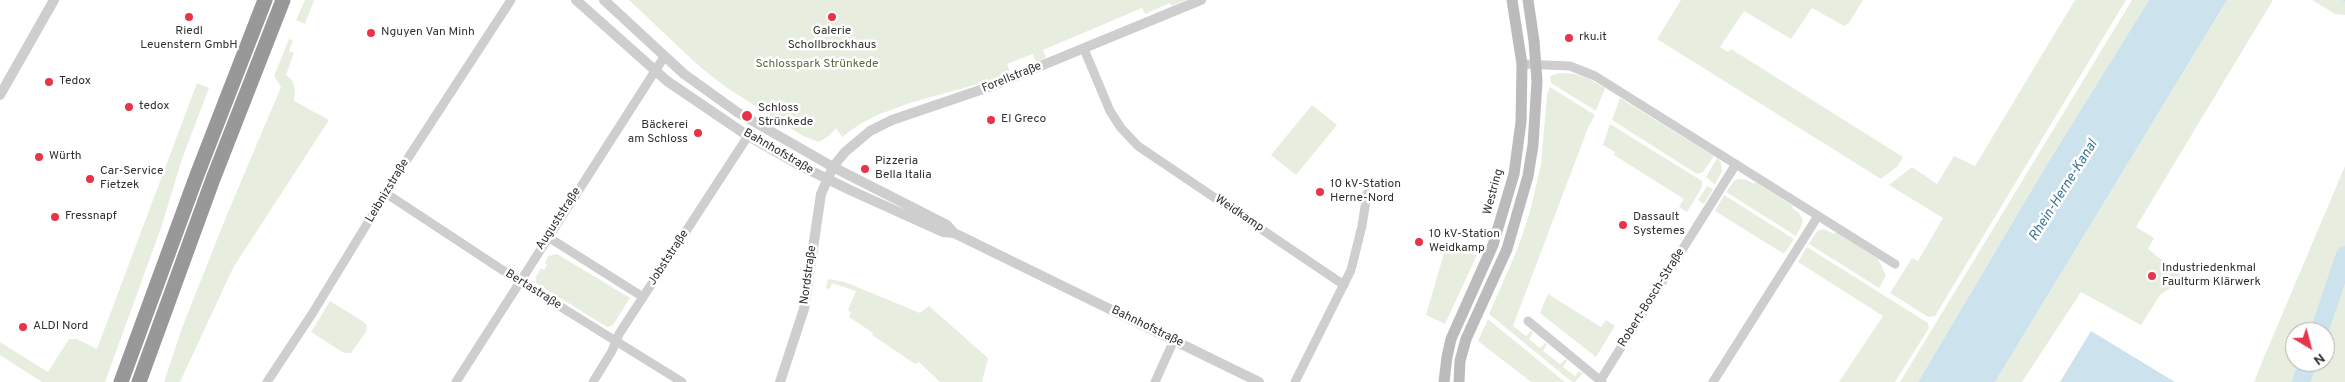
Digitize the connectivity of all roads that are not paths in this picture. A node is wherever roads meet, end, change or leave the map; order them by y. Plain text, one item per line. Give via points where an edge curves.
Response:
1 (54, 0) edge
2 (266, 0) edge
3 (283, 0) edge
4 (511, 0) edge
5 (576, 0) edge
6 (604, 0) edge
7 (1201, 0) edge
8 (1512, 0) edge
9 (1528, 0) edge
10 (1084, 49) junction
11 (664, 57) junction
12 (1522, 64) junction
13 (1536, 64) junction
14 (654, 71) junction
15 (0, 95) edge
16 (748, 136) junction
17 (1736, 164) junction
18 (833, 167) junction
19 (827, 179) junction
20 (387, 194) junction
21 (1366, 194) dead end
22 (1818, 216) junction
23 (954, 233) junction
24 (548, 237) junction
25 (1895, 264) dead end
26 (519, 281) junction
27 (1344, 285) junction
28 (643, 298) junction
29 (1528, 321) dead end
30 (1174, 340) junction
31 (616, 342) junction
32 (1601, 381) edge
33 (121, 382) edge
34 (139, 382) edge
35 (266, 382) edge
36 (456, 382) edge
37 (593, 382) edge
38 (682, 382) edge
39 (780, 382) edge
40 (1155, 382) edge
41 (1259, 382) edge
42 (1295, 382) edge
43 (1444, 382) edge
44 (1459, 382) edge
45 (1713, 382) edge

1 - 15 street
2 - 33 highway
3 - 34 highway
4 - 20 street, Leibnizstraße
5 - 14 street, Bahnhofstraße
6 - 11 street, Bahnhofstraße
7 - 10 street, Forellstraße
8 - 12 main road, Westring
9 - 13 main road
10 - 18 street, Forellstraße via 992,86 892,120 857,141
10 - 27 street, Weidkamp via 1110,110 1138,146
11 - 14 street, Auguststraße
11 - 18 street, Bahnhofstraße via 737,112
12 - 13 street
12 - 43 main road, Westring via 1521,122 1508,197 1492,245 1451,339
13 - 17 street via 1570,66 1595,76
13 - 44 main road via 1535,122 1526,183 1507,249 1466,339
14 - 16 street, Bahnhofstraße
14 - 24 street, Auguststraße
16 - 19 street, Bahnhofstraße
16 - 28 street, Jobststraße
17 - 22 street
17 - 32 street, Robert-Bosch-Straße
18 - 19 street, Nordstraße
18 - 23 street, Bahnhofstraße via 947,224
19 - 23 street, Bahnhofstraße via 943,232
19 - 39 street, Nordstraße via 817,216 804,309
20 - 26 street, Bertastraße
20 - 35 street, Leibnizstraße
21 - 27 street via 1360,234
22 - 25 street
22 - 45 street
23 - 30 street, Bahnhofstraße
24 - 26 street, Auguststraße
24 - 28 street
26 - 31 street, Bertastraße
26 - 36 street, Auguststraße
27 - 42 street
28 - 31 street, Jobststraße
29 - 32 street, Robert-Bosch-Straße
30 - 40 street
30 - 41 street, Bahnhofstraße
31 - 37 street, Jobststraße
31 - 38 street, Bertastraße

